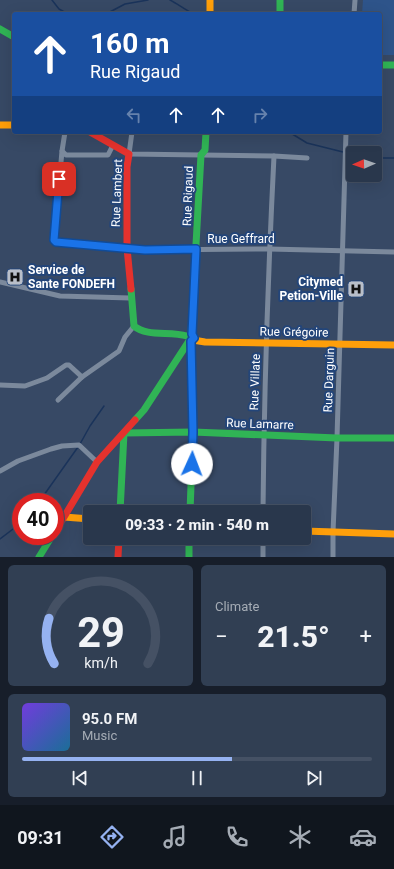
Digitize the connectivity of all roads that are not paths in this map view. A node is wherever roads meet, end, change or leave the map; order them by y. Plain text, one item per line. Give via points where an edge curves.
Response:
1 (210, 0) edge
2 (280, 0) edge
3 (355, 0) edge
4 (210, 12) edge
5 (280, 12) edge
6 (354, 12) edge
7 (0, 29) edge
8 (12, 36) edge
9 (382, 65) edge
10 (394, 65) edge
11 (0, 120) edge
12 (12, 120) edge
13 (0, 125) edge
14 (12, 125) edge
15 (65, 134) edge
16 (94, 134) edge
17 (132, 134) edge
18 (206, 134) edge
19 (346, 134) edge
20 (113, 145) junction
21 (62, 151) junction
22 (129, 154) junction
23 (201, 155) junction
24 (274, 156) junction
25 (307, 158) dead end
26 (127, 248) junction
27 (196, 249) junction
28 (269, 249) junction
29 (342, 251) junction
30 (394, 252) edge
31 (0, 282) edge
32 (130, 298) junction
33 (134, 326) junction
34 (190, 338) junction
35 (267, 343) junction
36 (340, 344) junction
37 (394, 345) edge
38 (82, 377) junction
39 (0, 385) edge
40 (58, 400) dead end
41 (193, 432) junction
42 (124, 433) junction
43 (263, 434) junction
44 (337, 438) junction
45 (394, 438) edge
46 (97, 462) junction
47 (0, 471) edge
48 (120, 505) edge
49 (190, 505) edge
50 (263, 505) edge
51 (64, 517) joint
52 (83, 519) edge
53 (311, 531) edge
54 (333, 532) junction
55 (394, 534) edge
56 (46, 545) edge
57 (119, 545) edge
58 (189, 545) edge
59 (263, 545) edge
60 (39, 557) edge
61 (118, 557) edge
62 (189, 557) edge
63 (262, 557) edge
64 (333, 557) edge

1 - 4 main road
2 - 5 main road
3 - 6 street
7 - 8 main road
9 - 10 main road
11 - 12 main road
13 - 14 main road
15 - 21 street, Rue Geffrard
16 - 20 main road
17 - 22 street, Rue Lambert
18 - 23 main road, Rue Rigaud via 205,150
19 - 29 street, Rue Darguin
20 - 21 street via 108,155 66,155
20 - 22 main road
21 - 26 street, Rue Geffrard via 54,240
22 - 23 street
22 - 26 main road, Rue Lambert
23 - 24 street
23 - 27 main road, Rue Rigaud
24 - 25 street
24 - 28 street, Rue Villate
26 - 27 street, Rue Geffrard
26 - 32 main road, Rue Lambert
27 - 28 street, Rue Geffrard
27 - 34 main road, Rue Rigaud
28 - 29 street, Rue Geffrard
28 - 35 street, Rue Villate
29 - 30 street, Rue Geffrard
29 - 36 street, Rue Darguin
31 - 32 street via 67,297
32 - 33 main road, Rue Lambert
33 - 34 main road, Rue Grégoire via 138,331 145,333 176,333
33 - 38 street via 125,337 119,351
34 - 35 main road, Rue Grégoire via 205,342
34 - 41 main road, Rue Rigaud
34 - 42 main road via 144,410
35 - 36 main road, Rue Grégoire
35 - 43 street, Rue Villate
36 - 37 main road, Rue Grégoire
36 - 44 street, Rue Darguin
38 - 39 street via 66,365 47,378 25,386
38 - 40 street
41 - 42 main road, Rue Lamarre
41 - 43 main road, Rue Lamarre
41 - 49 main road, Rue Rigaud
42 - 46 main road
42 - 48 main road
43 - 44 main road, Rue Lamarre
43 - 50 street, Rue Villate
44 - 45 main road, Rue Lamarre
44 - 54 street, Rue Darguin
46 - 47 street via 79,445 62,446 18,461
46 - 51 main road
51 - 52 main road
53 - 54 main road
54 - 55 main road
54 - 64 street, Rue Darguin
56 - 60 main road
57 - 61 main road
58 - 62 main road
59 - 63 street

